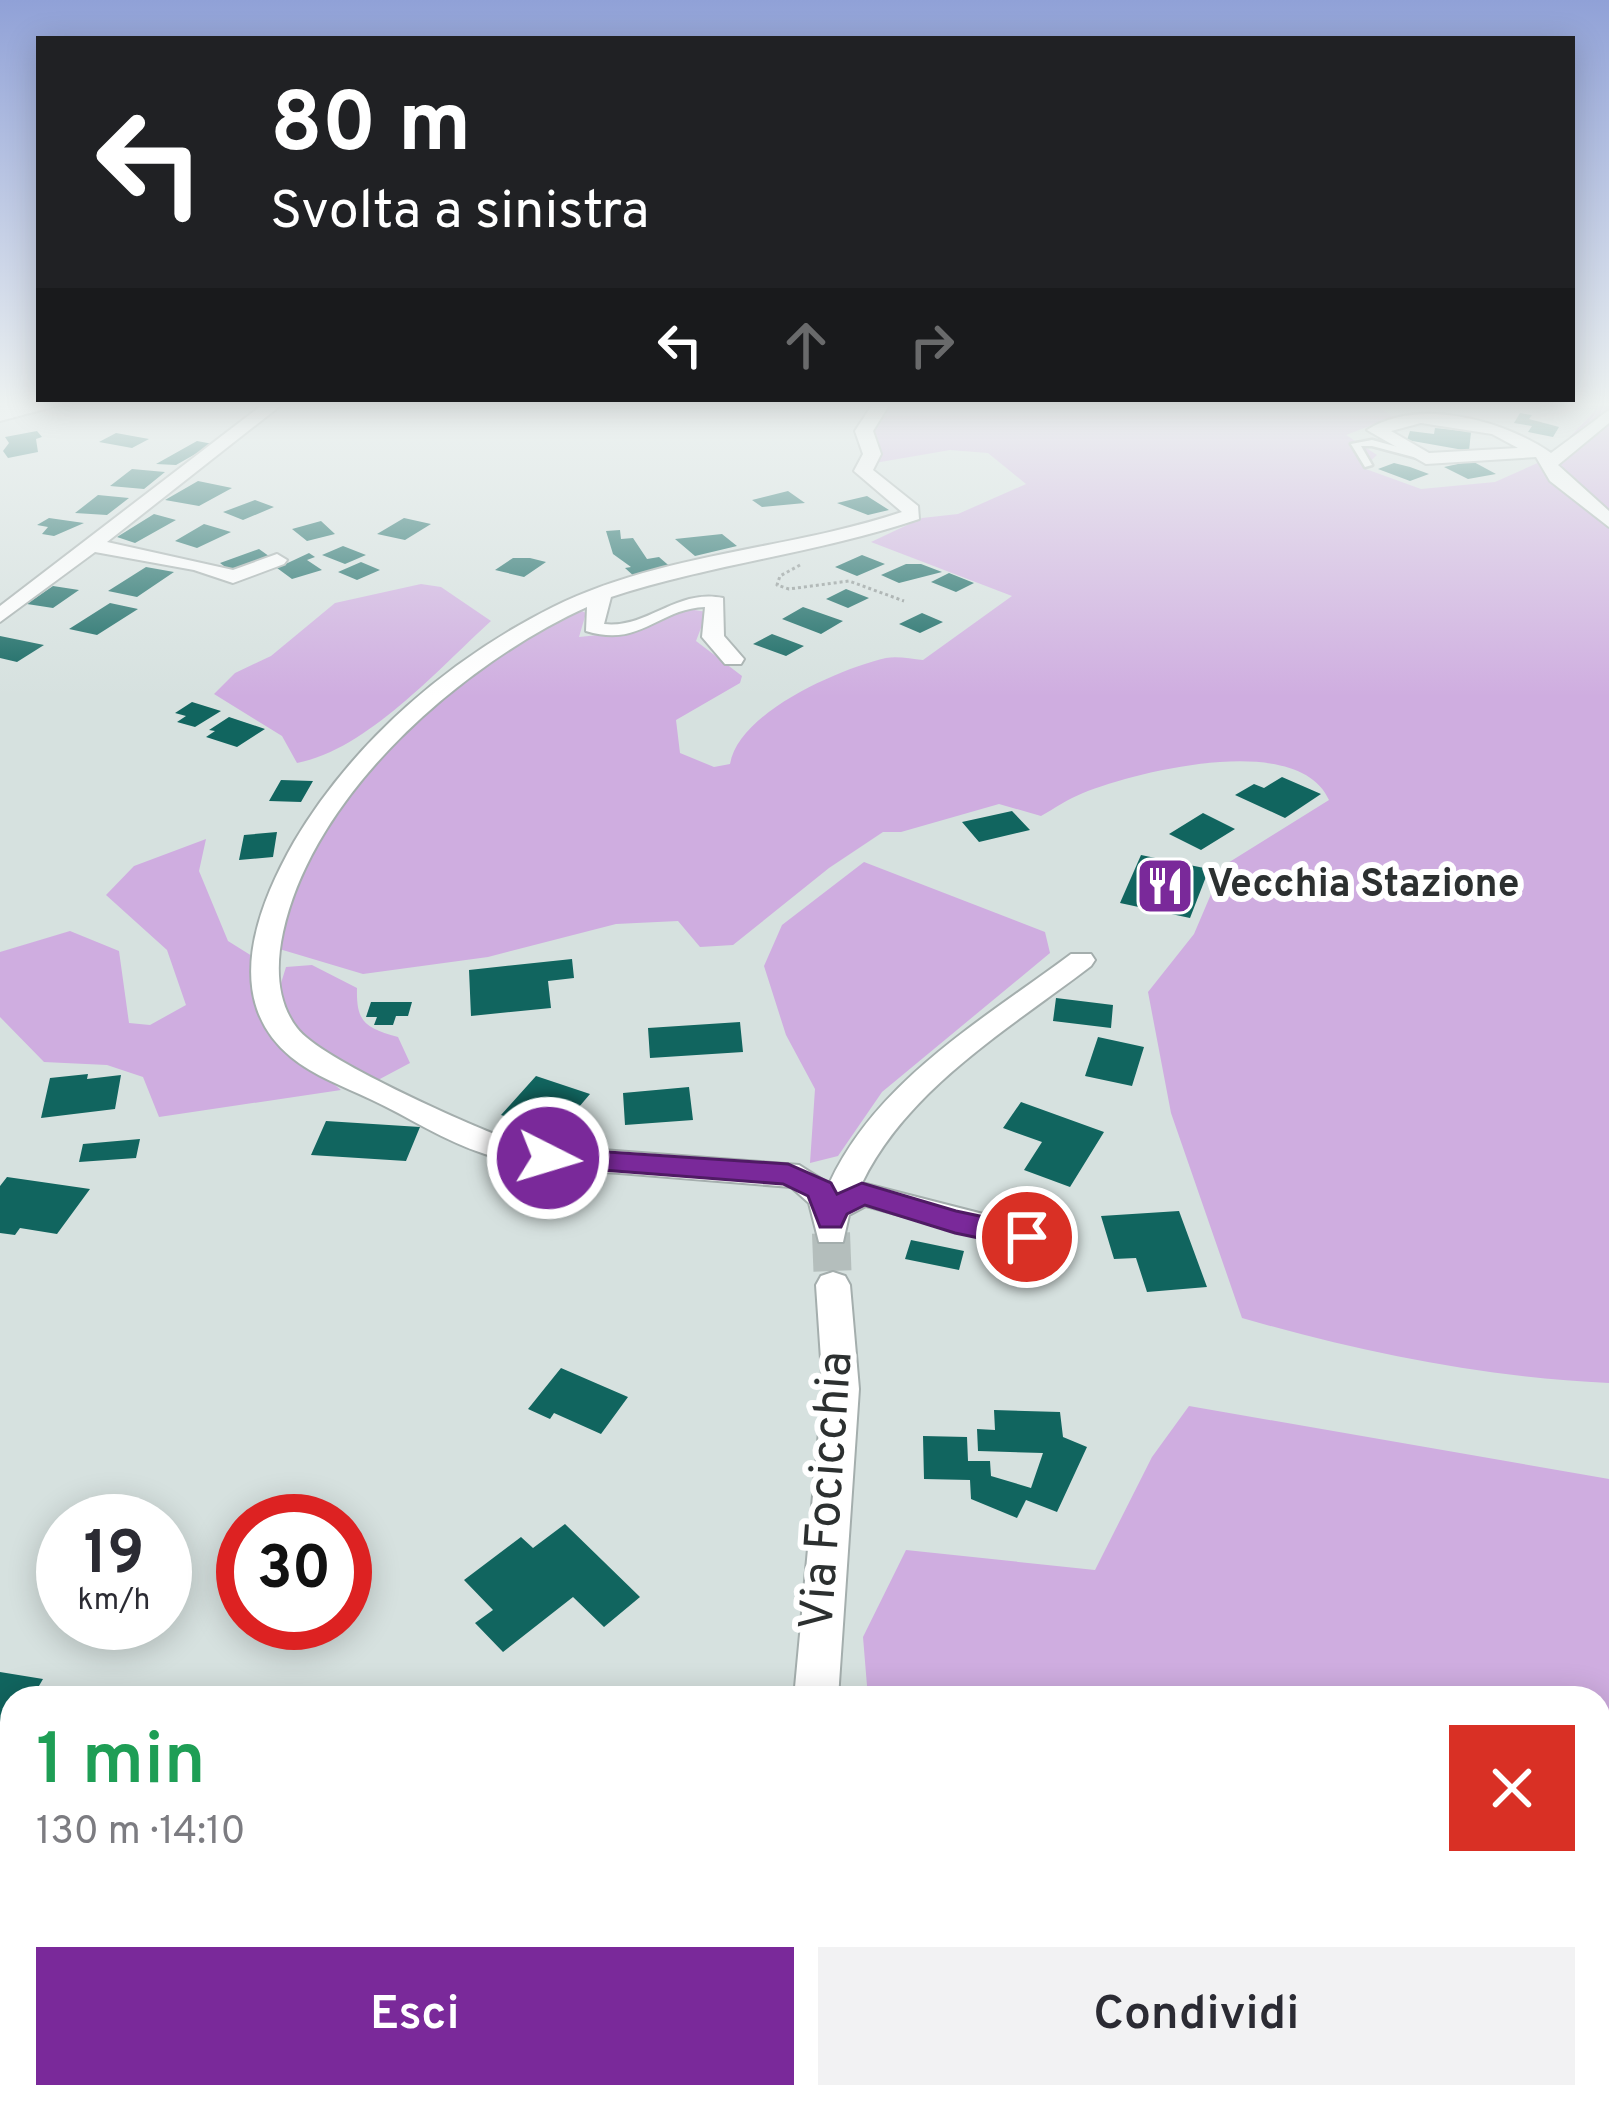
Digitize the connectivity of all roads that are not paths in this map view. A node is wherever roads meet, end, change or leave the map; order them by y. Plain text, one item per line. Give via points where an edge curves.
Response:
1 (148, 500) edge
2 (899, 500) edge
3 (1585, 500) edge
4 (1609, 520) edge
5 (90, 545) junction
6 (277, 560) dead end
7 (601, 594) junction
8 (0, 616) edge
9 (733, 659) dead end
10 (1081, 960) dead end
11 (832, 1220) junction
12 (1027, 1237) dead end
13 (833, 1285) tunnel mouth
14 (817, 1686) edge

1 - 5 street
2 - 7 street via 911,515
3 - 4 street
5 - 6 street via 232,577
5 - 8 street
7 - 9 street via 593,627 610,632 711,599 718,605 713,637
7 - 11 street via 543,621 430,700 345,787 274,907 264,963 272,1013 287,1037 327,1065 476,1142 548,1158 799,1176 820,1190
10 - 11 street via 904,1100 844,1178
11 - 12 street via 862,1194
13 - 14 street, Via Focicchia via 841,1390

